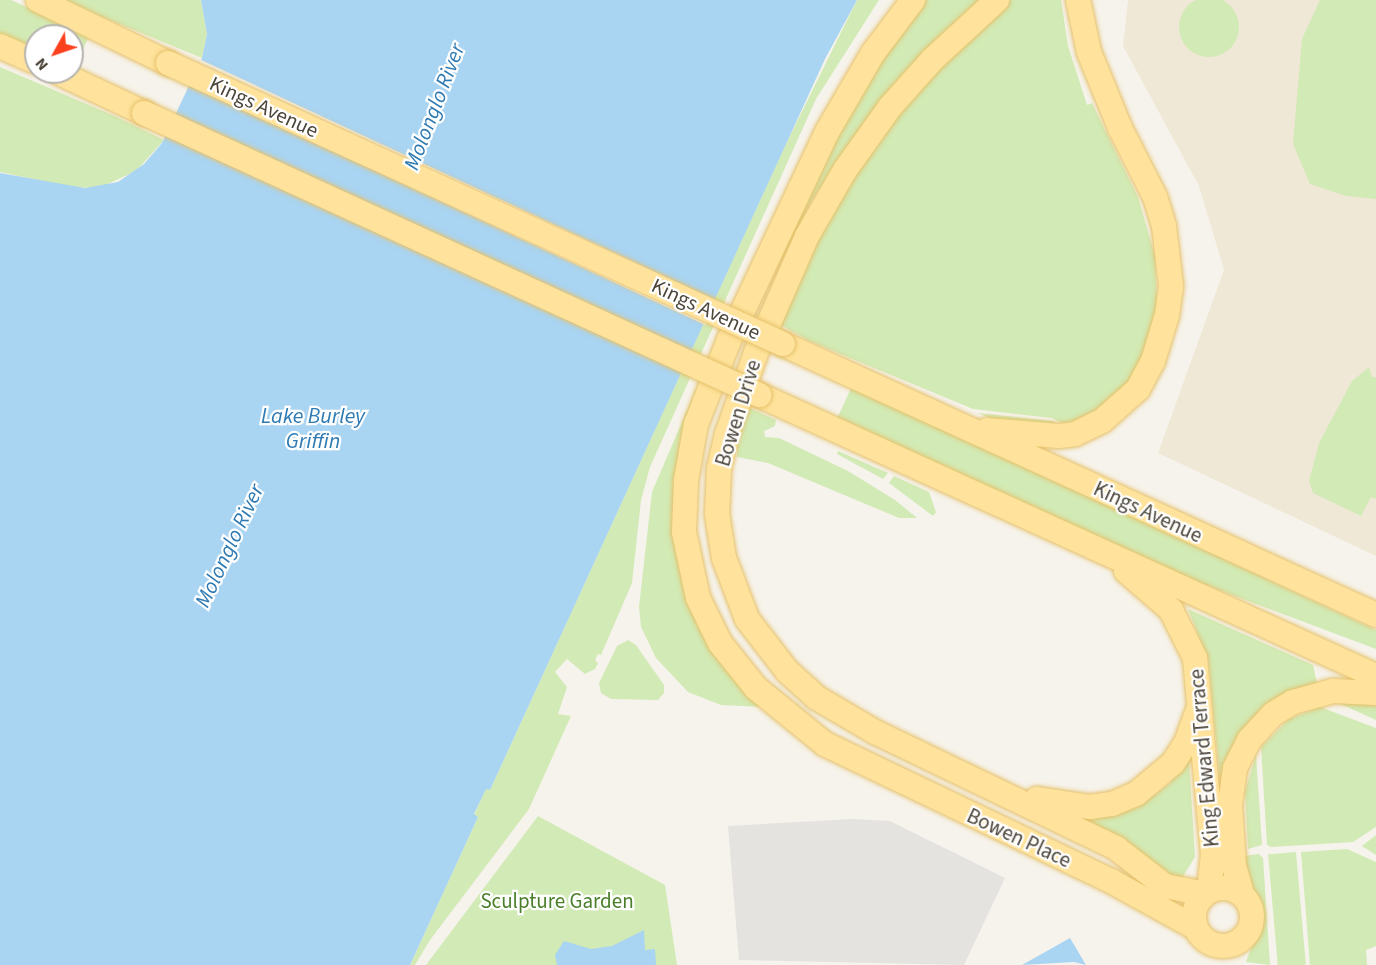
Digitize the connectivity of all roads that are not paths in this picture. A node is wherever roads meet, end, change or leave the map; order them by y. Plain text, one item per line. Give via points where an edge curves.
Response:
1 (38, 0) edge
2 (913, 0) edge
3 (997, 0) edge
4 (1078, 0) edge
5 (0, 45) edge
6 (24, 56) edge
7 (82, 84) edge
8 (966, 428) junction
9 (1104, 552) junction
10 (1376, 615) edge
11 (1376, 676) edge
12 (1199, 691) junction
13 (1376, 693) edge
14 (875, 732) joint
15 (832, 748) joint
16 (989, 784) junction
17 (1207, 892) junction
18 (1242, 894) junction
19 (1201, 935) junction
20 (1238, 954) edge
21 (1211, 965) edge

1 - 8 main road, Kings Avenue, bridge
2 - 15 main road, Bowen Drive via 873,52 823,140 729,340 696,424 690,452 684,532 698,598 720,643 771,703
3 - 14 main road, Bowen Drive via 932,60 890,107 845,170 780,292 727,434 719,469 717,514 733,588 765,646 817,698
4 - 8 main road via 1089,52 1120,128 1155,197 1164,226 1171,286 1164,324 1153,361 1138,389 1121,407 1093,426 1059,436
5 - 6 main road
7 - 9 main road, bridge
8 - 10 main road, Kings Avenue
9 - 11 main road
9 - 12 main road, King Edward Terrace via 1179,621 1192,649
12 - 16 main road via 1195,721 1179,754 1156,780 1123,800 1102,806 1067,807
12 - 17 main road, King Edward Terrace via 1213,854
13 - 18 main road, King Edward Terrace via 1333,691 1293,702 1273,714 1249,740 1235,768 1230,804 1234,866
14 - 16 main road, Bowen Place
15 - 19 main road, Bowen Place via 1113,882
16 - 17 main road, Bowen Place via 1116,848 1165,886
17 - 18 main road via 1222,888
17 - 19 main road, King Edward Terrace via 1194,913
18 - 20 main road, King Edward Terrace via 1250,905 1253,920
19 - 20 main road, King Edward Terrace
19 - 21 main road, King Edward Terrace

